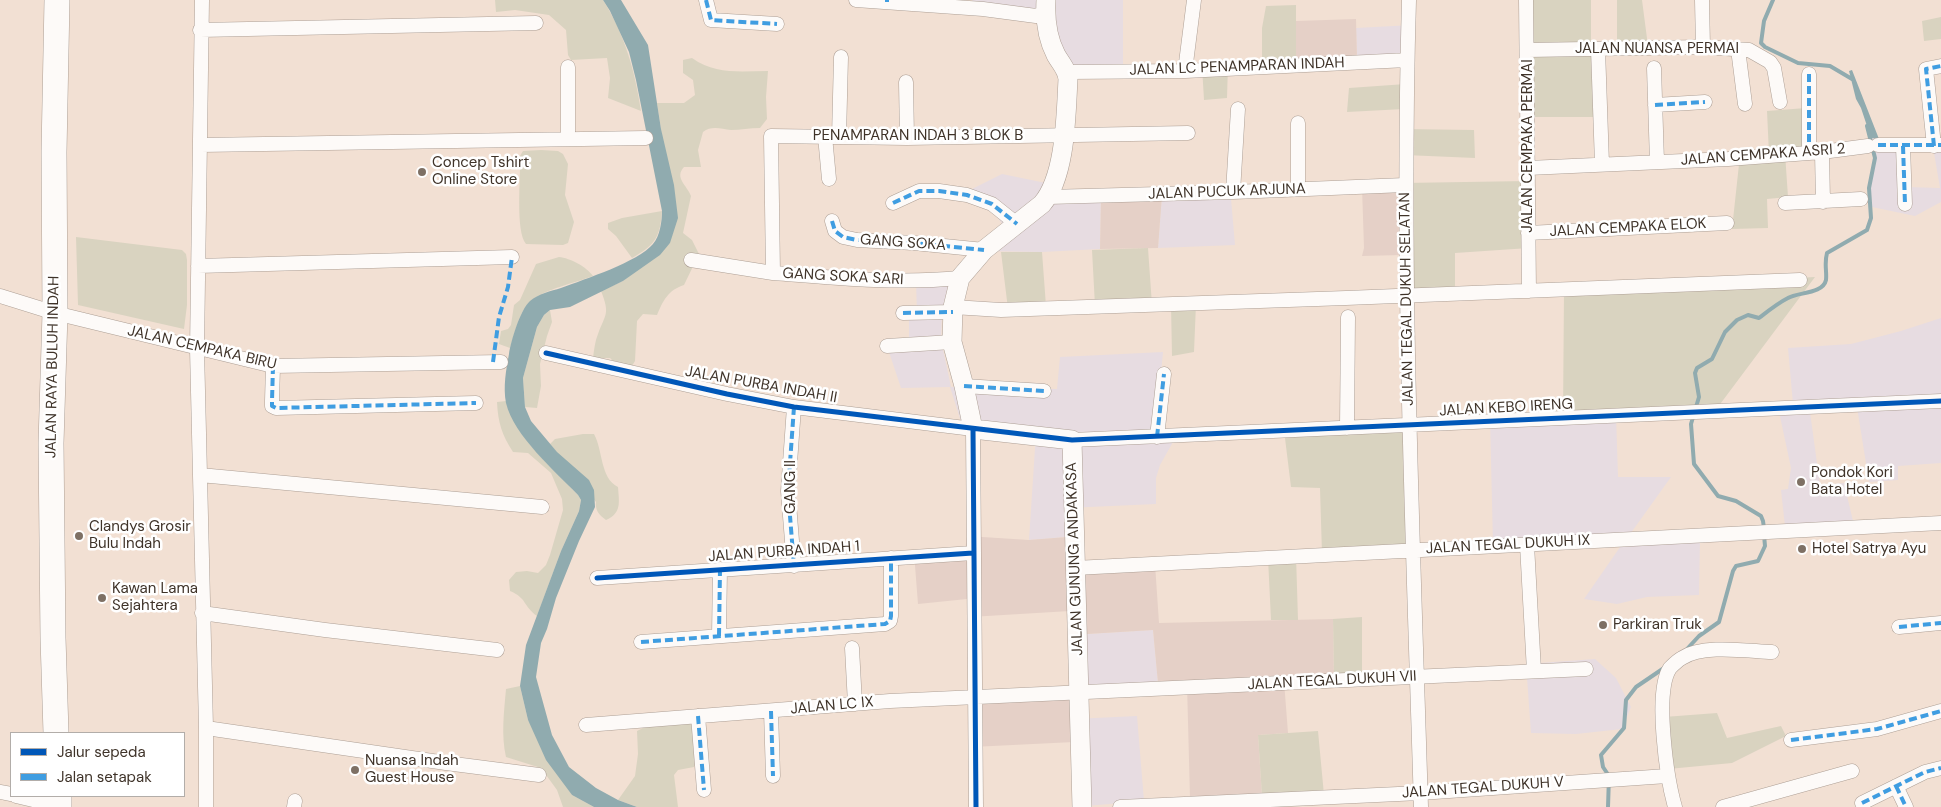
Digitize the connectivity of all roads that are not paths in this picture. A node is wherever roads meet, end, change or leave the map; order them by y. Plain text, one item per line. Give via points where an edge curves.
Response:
1 (57, 0) edge
2 (202, 0) edge
3 (706, 0) edge
4 (856, 0) edge
5 (1194, 0) edge
6 (1409, 0) edge
7 (1526, 0) edge
8 (1702, 0) edge
9 (887, 1) edge
10 (981, 5) edge
11 (1045, 7) edge
12 (536, 23) dead end
13 (777, 24) dead end
14 (200, 30) junction
15 (1703, 47) junction
16 (1598, 49) junction
17 (1738, 49) junction
18 (1528, 50) junction
19 (841, 58) dead end
20 (1407, 60) junction
21 (1941, 66) edge
22 (568, 68) dead end
23 (1654, 68) dead end
24 (1186, 71) junction
25 (1068, 72) junction
26 (1809, 74) dead end
27 (906, 82) dead end
28 (1705, 102) dead end
29 (1780, 102) dead end
30 (1745, 104) dead end
31 (1655, 105) junction
32 (1238, 109) dead end
33 (1298, 123) dead end
34 (1188, 133) dead end
35 (1064, 134) junction
36 (771, 136) joint
37 (825, 136) junction
38 (839, 137) junction
39 (646, 138) dead end
40 (907, 138) junction
41 (568, 139) junction
42 (200, 146) junction
43 (1903, 146) junction
44 (1938, 146) edge
45 (1816, 152) junction
46 (1657, 162) junction
47 (1602, 164) junction
48 (1528, 168) junction
49 (829, 179) dead end
50 (1405, 185) junction
51 (1298, 190) junction
52 (1232, 192) junction
53 (1048, 197) junction
54 (1861, 200) dead end
55 (1823, 202) junction
56 (892, 203) dead end
57 (1785, 203) dead end
58 (1905, 204) dead end
59 (832, 221) dead end
60 (1727, 222) dead end
61 (1017, 224) junction
62 (1528, 233) junction
63 (984, 250) junction
64 (512, 257) dead end
65 (691, 260) dead end
66 (198, 266) junction
67 (773, 273) junction
68 (960, 278) junction
69 (1800, 280) dead end
70 (1528, 291) junction
71 (0, 296) edge
72 (1407, 296) junction
73 (952, 309) junction
74 (55, 313) junction
75 (902, 313) dead end
76 (1348, 317) dead end
77 (952, 342) junction
78 (887, 346) dead end
79 (197, 349) junction
80 (546, 353) dead end
81 (501, 362) dead end
82 (273, 366) junction
83 (1164, 374) dead end
84 (964, 386) junction
85 (1044, 390) dead end
86 (1941, 401) edge
87 (476, 403) dead end
88 (794, 407) junction
89 (1409, 424) junction
90 (1347, 428) junction
91 (973, 429) junction
92 (1157, 437) junction
93 (1072, 440) junction
94 (200, 475) junction
95 (542, 507) dead end
96 (1941, 523) edge
97 (1527, 544) junction
98 (1412, 550) junction
99 (973, 553) junction
100 (891, 558) junction
101 (794, 566) junction
102 (1075, 568) junction
103 (720, 569) junction
104 (597, 578) dead end
105 (202, 613) junction
106 (1941, 623) edge
107 (1899, 627) dead end
108 (720, 636) junction
109 (640, 642) dead end
110 (852, 648) dead end
111 (497, 650) dead end
112 (1772, 652) dead end
113 (1586, 669) dead end
114 (1534, 671) junction
115 (1416, 677) junction
116 (1078, 692) junction
117 (974, 697) junction
118 (855, 704) junction
119 (771, 711) junction
120 (1941, 711) edge
121 (698, 716) junction
122 (586, 725) dead end
123 (206, 728) junction
124 (56, 732) edge
125 (1791, 740) dead end
126 (1941, 768) edge
127 (1852, 771) dead end
128 (538, 775) dead end
129 (773, 776) dead end
130 (1667, 776) junction
131 (1896, 786) junction
132 (704, 790) dead end
133 (1420, 792) junction
134 (20, 797) edge
135 (1862, 803) dead end
136 (59, 807) edge
137 (206, 807) edge
138 (976, 807) edge
139 (1082, 807) edge
140 (1120, 807) edge
141 (1420, 807) edge
142 (1675, 807) edge
143 (1723, 807) edge
144 (1906, 807) edge

1 - 74 highway, JALAN RAYA BULUH INDAH
2 - 14 street
3 - 13 street via 711,20
4 - 9 street
5 - 24 street
6 - 20 street, JALAN TEGAL DUKUH SELATAN
7 - 18 street, JALAN CEMPAKA PERMAI
8 - 15 street
9 - 10 street
10 - 11 street via 1036,16
11 - 25 street via 1052,46
12 - 14 street
14 - 42 street
15 - 16 street, JALAN NUANSA PERMAI
15 - 17 street, JALAN NUANSA PERMAI
16 - 18 street, JALAN NUANSA PERMAI
16 - 47 street
17 - 29 street, JALAN NUANSA PERMAI via 1755,52 1770,62
17 - 30 street
18 - 48 street, JALAN CEMPAKA PERMAI
19 - 38 street
20 - 24 street, JALAN LC PENAMPARAN INDAH
20 - 50 street, JALAN TEGAL DUKUH SELATAN
21 - 44 street via 1926,69
22 - 41 street
23 - 31 street
24 - 25 street, JALAN LC PENAMPARAN INDAH
25 - 35 street
26 - 45 street
27 - 40 street
28 - 31 street
31 - 46 street
32 - 52 street
33 - 51 street
34 - 35 street, PENAMPARAN INDAH 3 BLOK B
35 - 40 street, PENAMPARAN INDAH 3 BLOK B
35 - 53 street via 1056,177
36 - 37 street, PENAMPARAN INDAH 3 BLOK B
36 - 67 street, GANG SOKA SARI
37 - 38 street, PENAMPARAN INDAH 3 BLOK B
37 - 49 street
38 - 40 street, PENAMPARAN INDAH 3 BLOK B
39 - 41 street
41 - 42 street
42 - 66 street
43 - 44 street, JALAN CEMPAKA ASRI 2
43 - 45 street, JALAN CEMPAKA ASRI 2
43 - 58 street
45 - 46 street, JALAN CEMPAKA ASRI 2
45 - 55 street
46 - 47 street, JALAN CEMPAKA ASRI 2
47 - 48 street, JALAN CEMPAKA ASRI 2
48 - 62 street, JALAN CEMPAKA PERMAI
50 - 51 street, JALAN PUCUK ARJUNA
50 - 72 street, JALAN TEGAL DUKUH SELATAN
51 - 52 street, JALAN PUCUK ARJUNA
52 - 53 street, JALAN PUCUK ARJUNA
53 - 61 street
54 - 55 street
55 - 57 street
56 - 61 street via 919,191 967,195 992,204
59 - 63 street, GANG SOKA via 835,231 849,239
60 - 62 street, JALAN CEMPAKA ELOK
61 - 63 street
62 - 70 street, JALAN CEMPAKA PERMAI
63 - 68 street
64 - 66 street
65 - 67 street
66 - 79 street
67 - 68 street, GANG SOKA SARI via 844,279 930,281
68 - 73 street
69 - 70 street
70 - 72 street
71 - 74 street, JALAN CEMPAKA BIRU
72 - 73 street
72 - 89 street, JALAN TEGAL DUKUH SELATAN
73 - 75 street
73 - 77 street
74 - 79 street, JALAN CEMPAKA BIRU
74 - 124 highway, JALAN RAYA BULUH INDAH via 51,443
76 - 90 street
77 - 78 street
77 - 84 street
79 - 82 street, JALAN CEMPAKA BIRU
79 - 94 street
80 - 88 street, JALAN PURBA INDAH II
81 - 82 street, JALAN CEMPAKA BIRU
82 - 87 street via 272,406 276,408
83 - 92 street
84 - 85 street
84 - 91 street
86 - 89 street, JALAN KEBO IRENG
88 - 91 street, JALAN PURBA INDAH II
88 - 101 street, GANG II via 788,491
89 - 90 street, JALAN KEBO IRENG
89 - 98 street, JALAN TEGAL DUKUH SELATAN
90 - 92 street, JALAN KEBO IRENG
91 - 93 street, JALAN GUNUNG ANDAKASA
91 - 99 street
92 - 93 street, JALAN KEBO IRENG
93 - 102 street, JALAN GUNUNG ANDAKASA
94 - 95 street
94 - 105 street
96 - 97 street, JALAN TEGAL DUKUH IX
97 - 98 street, JALAN TEGAL DUKUH IX
97 - 114 street
98 - 102 street, JALAN TEGAL DUKUH IX
98 - 115 street, JALAN TEGAL DUKUH SELATAN
99 - 100 street, JALAN PURBA INDAH 1
99 - 117 street
100 - 101 street, JALAN PURBA INDAH 1
100 - 108 street via 892,616 886,624
101 - 103 street, JALAN PURBA INDAH 1
102 - 116 street, JALAN GUNUNG ANDAKASA
103 - 104 street, JALAN PURBA INDAH 1
103 - 108 street
105 - 111 street
105 - 123 street
106 - 107 street
108 - 109 street
110 - 118 street
112 - 130 street via 1699,652 1682,658 1670,668 1664,688 1663,715
113 - 114 street, JALAN TEGAL DUKUH VII
114 - 115 street, JALAN TEGAL DUKUH VII
115 - 116 street, JALAN TEGAL DUKUH VII
115 - 133 street, JALAN TEGAL DUKUH SELATAN
116 - 117 street, JALAN LC IX
116 - 139 street, JALAN GUNUNG ANDAKASA
117 - 118 street, JALAN LC IX
117 - 138 street
118 - 119 street, JALAN LC IX
119 - 121 street, JALAN LC IX
119 - 129 street
120 - 125 street via 1877,728
121 - 122 street, JALAN LC IX
121 - 132 street
123 - 128 street
123 - 137 street
126 - 131 street
127 - 143 street
130 - 133 street, JALAN TEGAL DUKUH V
130 - 142 street
131 - 135 street
131 - 144 street
133 - 140 street, JALAN TEGAL DUKUH V
133 - 141 street, JALAN TEGAL DUKUH SELATAN
134 - 136 street

